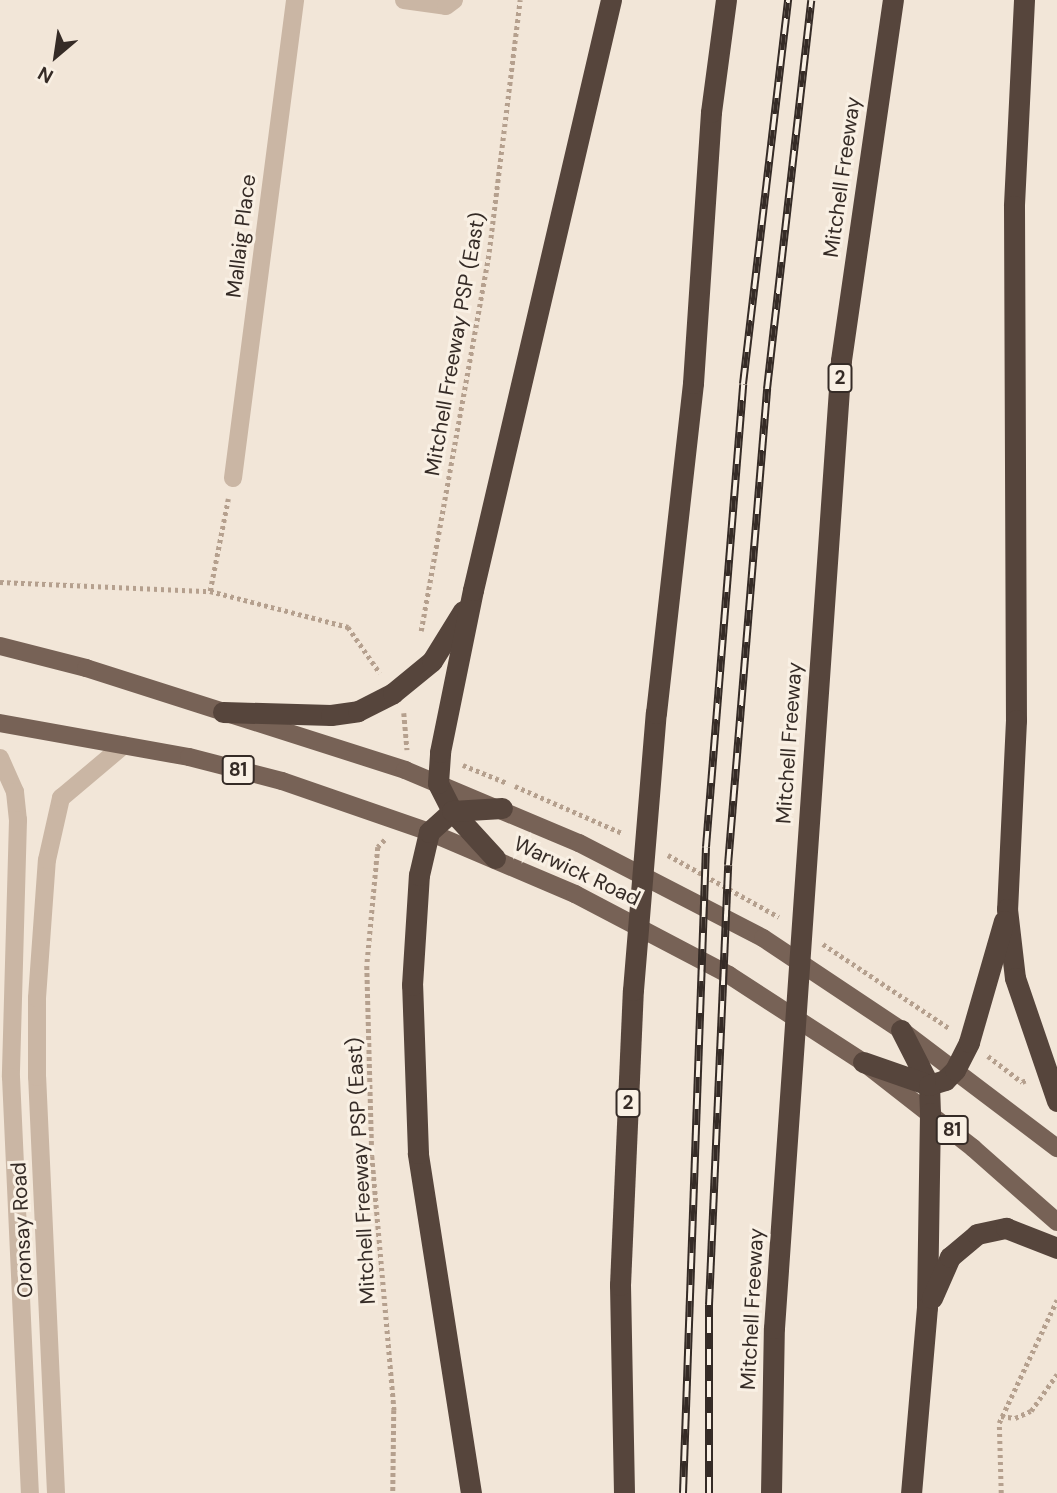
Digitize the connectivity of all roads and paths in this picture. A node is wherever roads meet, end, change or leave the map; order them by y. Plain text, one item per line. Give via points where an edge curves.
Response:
1 (295, 0) edge
2 (404, 0) edge
3 (454, 0) edge
4 (520, 0) edge
5 (611, 0) edge
6 (726, 0) edge
7 (892, 0) edge
8 (1024, 0) edge
9 (233, 478) joint
10 (0, 582) edge
11 (473, 590) junction
12 (210, 591) junction
13 (419, 640) dead end
14 (0, 646) edge
15 (392, 667) dead end
16 (223, 712) junction
17 (0, 723) edge
18 (124, 745) junction
19 (0, 758) edge
20 (460, 764) dead end
21 (438, 783) junction
22 (502, 808) junction
23 (452, 811) junction
24 (429, 832) junction
25 (627, 836) dead end
26 (378, 847) dead end
27 (661, 852) dead end
28 (495, 858) junction
29 (1007, 909) junction
30 (791, 924) dead end
31 (814, 939) dead end
32 (849, 960) dead end
33 (901, 1030) junction
34 (863, 1062) junction
35 (955, 1070) junction
36 (6, 1077) edge
37 (37, 1077) junction
38 (929, 1085) junction
39 (1057, 1101) edge
40 (930, 1112) junction
41 (1057, 1148) edge
42 (1057, 1222) edge
43 (1057, 1248) edge
44 (1057, 1300) edge
45 (928, 1307) junction
46 (1057, 1374) edge
47 (1002, 1416) junction
48 (30, 1493) edge
49 (56, 1493) edge
50 (393, 1493) edge
51 (471, 1493) edge
52 (624, 1493) edge
53 (771, 1493) edge
54 (911, 1493) edge
55 (1001, 1493) edge

1 - 9 street, Mallaig Place
2 - 3 street via 446,6
4 - 13 path, Mitchell Freeway PSP (East) via 489,252
5 - 11 highway
6 - 52 highway, 2 via 711,113 693,383 656,713 634,990 620,1285
7 - 53 highway, Mitchell Freeway / 2 via 842,360 774,1328
8 - 29 highway via 1014,206 1016,720
9 - 12 path
10 - 12 path
11 - 16 highway via 432,661 383,699 331,715
11 - 21 highway
12 - 15 path via 348,627 383,676
14 - 16 main road, Warwick Road / 81
16 - 21 main road, Warwick Road / 81
17 - 18 main road, Warwick Road / 81
18 - 24 main road, Warwick Road / 81 via 282,781
18 - 37 street, Oronsay Road via 61,798 51,831 37,998
19 - 36 street, Oronsay Road via 15,792 18,820
20 - 25 path
21 - 22 main road, Warwick Road / 81
21 - 23 highway
22 - 23 highway
22 - 33 main road, Warwick Road / 81 via 686,895
23 - 24 highway
23 - 28 highway
24 - 28 main road, Warwick Road / 81
24 - 51 highway via 419,875 412,985 418,1153
26 - 50 path, Mitchell Freeway PSP (East) via 367,966 372,1156 394,1410
27 - 30 path
28 - 34 main road, Warwick Road / 81 via 575,894 729,975
29 - 35 highway via 970,1042
29 - 39 highway via 1015,978
31 - 32 path
33 - 35 main road, Warwick Road / 81
33 - 38 highway
34 - 38 highway
34 - 40 main road, Warwick Road / 81
35 - 38 highway via 945,1080
35 - 41 main road, Warwick Road / 81
36 - 37 street
36 - 48 street, Oronsay Road
37 - 49 street, Oronsay Road
38 - 40 highway
40 - 42 main road, Warwick Road / 81
40 - 45 highway
43 - 45 highway via 1006,1228 977,1234 950,1257
44 - 47 path
45 - 54 highway
46 - 47 path via 1031,1411 1015,1418
47 - 55 path via 997,1437

